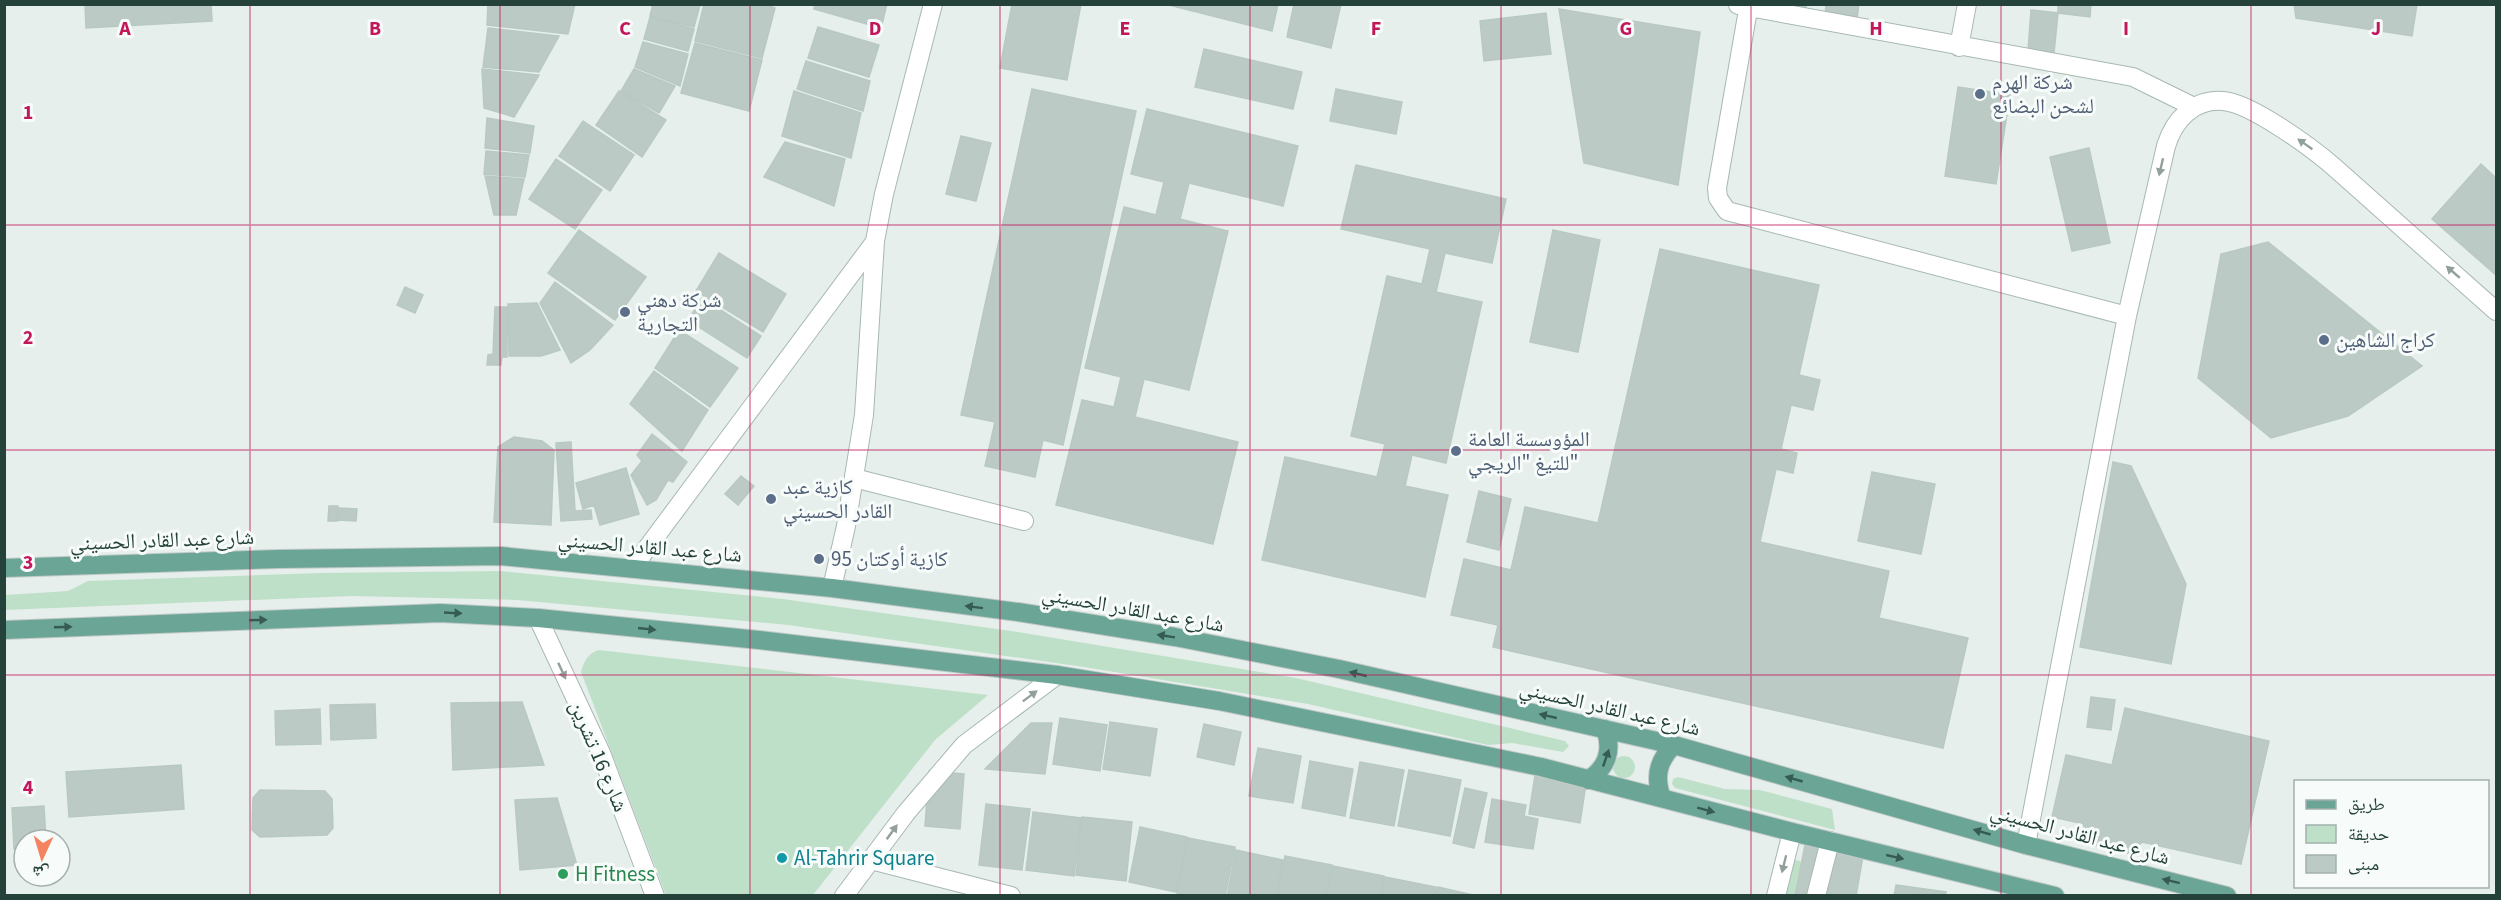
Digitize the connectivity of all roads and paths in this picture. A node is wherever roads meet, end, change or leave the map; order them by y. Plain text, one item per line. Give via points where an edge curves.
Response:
1 (933, 4) edge
2 (1967, 4) edge
3 (1745, 5) edge
4 (1959, 47) junction
5 (2194, 107) junction
6 (875, 241) junction
7 (2496, 311) edge
8 (2127, 316) junction
9 (854, 478) junction
10 (1024, 521) dead end
11 (60, 565) junction
12 (633, 567) junction
13 (4, 568) edge
14 (4, 579) edge
15 (832, 588) junction
16 (538, 618) junction
17 (4, 630) edge
18 (1057, 675) junction
19 (1605, 729) junction
20 (1674, 745) junction
21 (1588, 780) junction
22 (1662, 798) junction
23 (1792, 832) junction
24 (1830, 841) junction
25 (2026, 845) junction
26 (871, 860) junction
27 (2004, 889) edge
28 (986, 893) edge
29 (655, 896) edge
30 (844, 896) edge
31 (1011, 896) edge
32 (1776, 896) edge
33 (1816, 896) edge
34 (2055, 896) edge
35 (2227, 896) edge

1 - 6 street
2 - 4 street
3 - 4 street
3 - 8 street via 1717,188 1718,198 1727,211
4 - 5 street via 2133,77
7 -> 5 street via 2308,146 2238,104 2208,102
5 -> 8 street via 2171,130
6 - 9 street via 864,415
6 - 12 street
8 - 25 street
9 - 10 street
9 - 15 street
11 - 12 main road, شارع عبد القادر الحسيني via 501,556
11 - 13 main road, شارع عبد القادر الحسيني
11 - 14 main road
12 - 15 main road, شارع عبد القادر الحسيني
19 -> 15 main road, شارع عبد القادر الحسيني via 1339,669 1175,638 1018,612
17 -> 16 main road via 440,613
16 -> 18 main road
16 -> 29 street, شارع 16 تشرين via 601,753
18 - 21 main road via 1219,701
26 -> 18 street via 964,745
19 - 20 main road, شارع عبد القادر الحسيني
21 -> 19 main road via 1602,769 1609,754
20 - 22 main road via 1658,770
25 -> 20 main road, شارع عبد القادر الحسيني
21 - 22 main road
22 -> 23 main road
23 - 24 main road
23 -> 32 street
24 -> 27 main road
24 - 33 street
35 -> 25 main road, شارع عبد القادر الحسيني
26 - 28 street
26 - 30 street
27 - 34 main road
28 - 31 street

